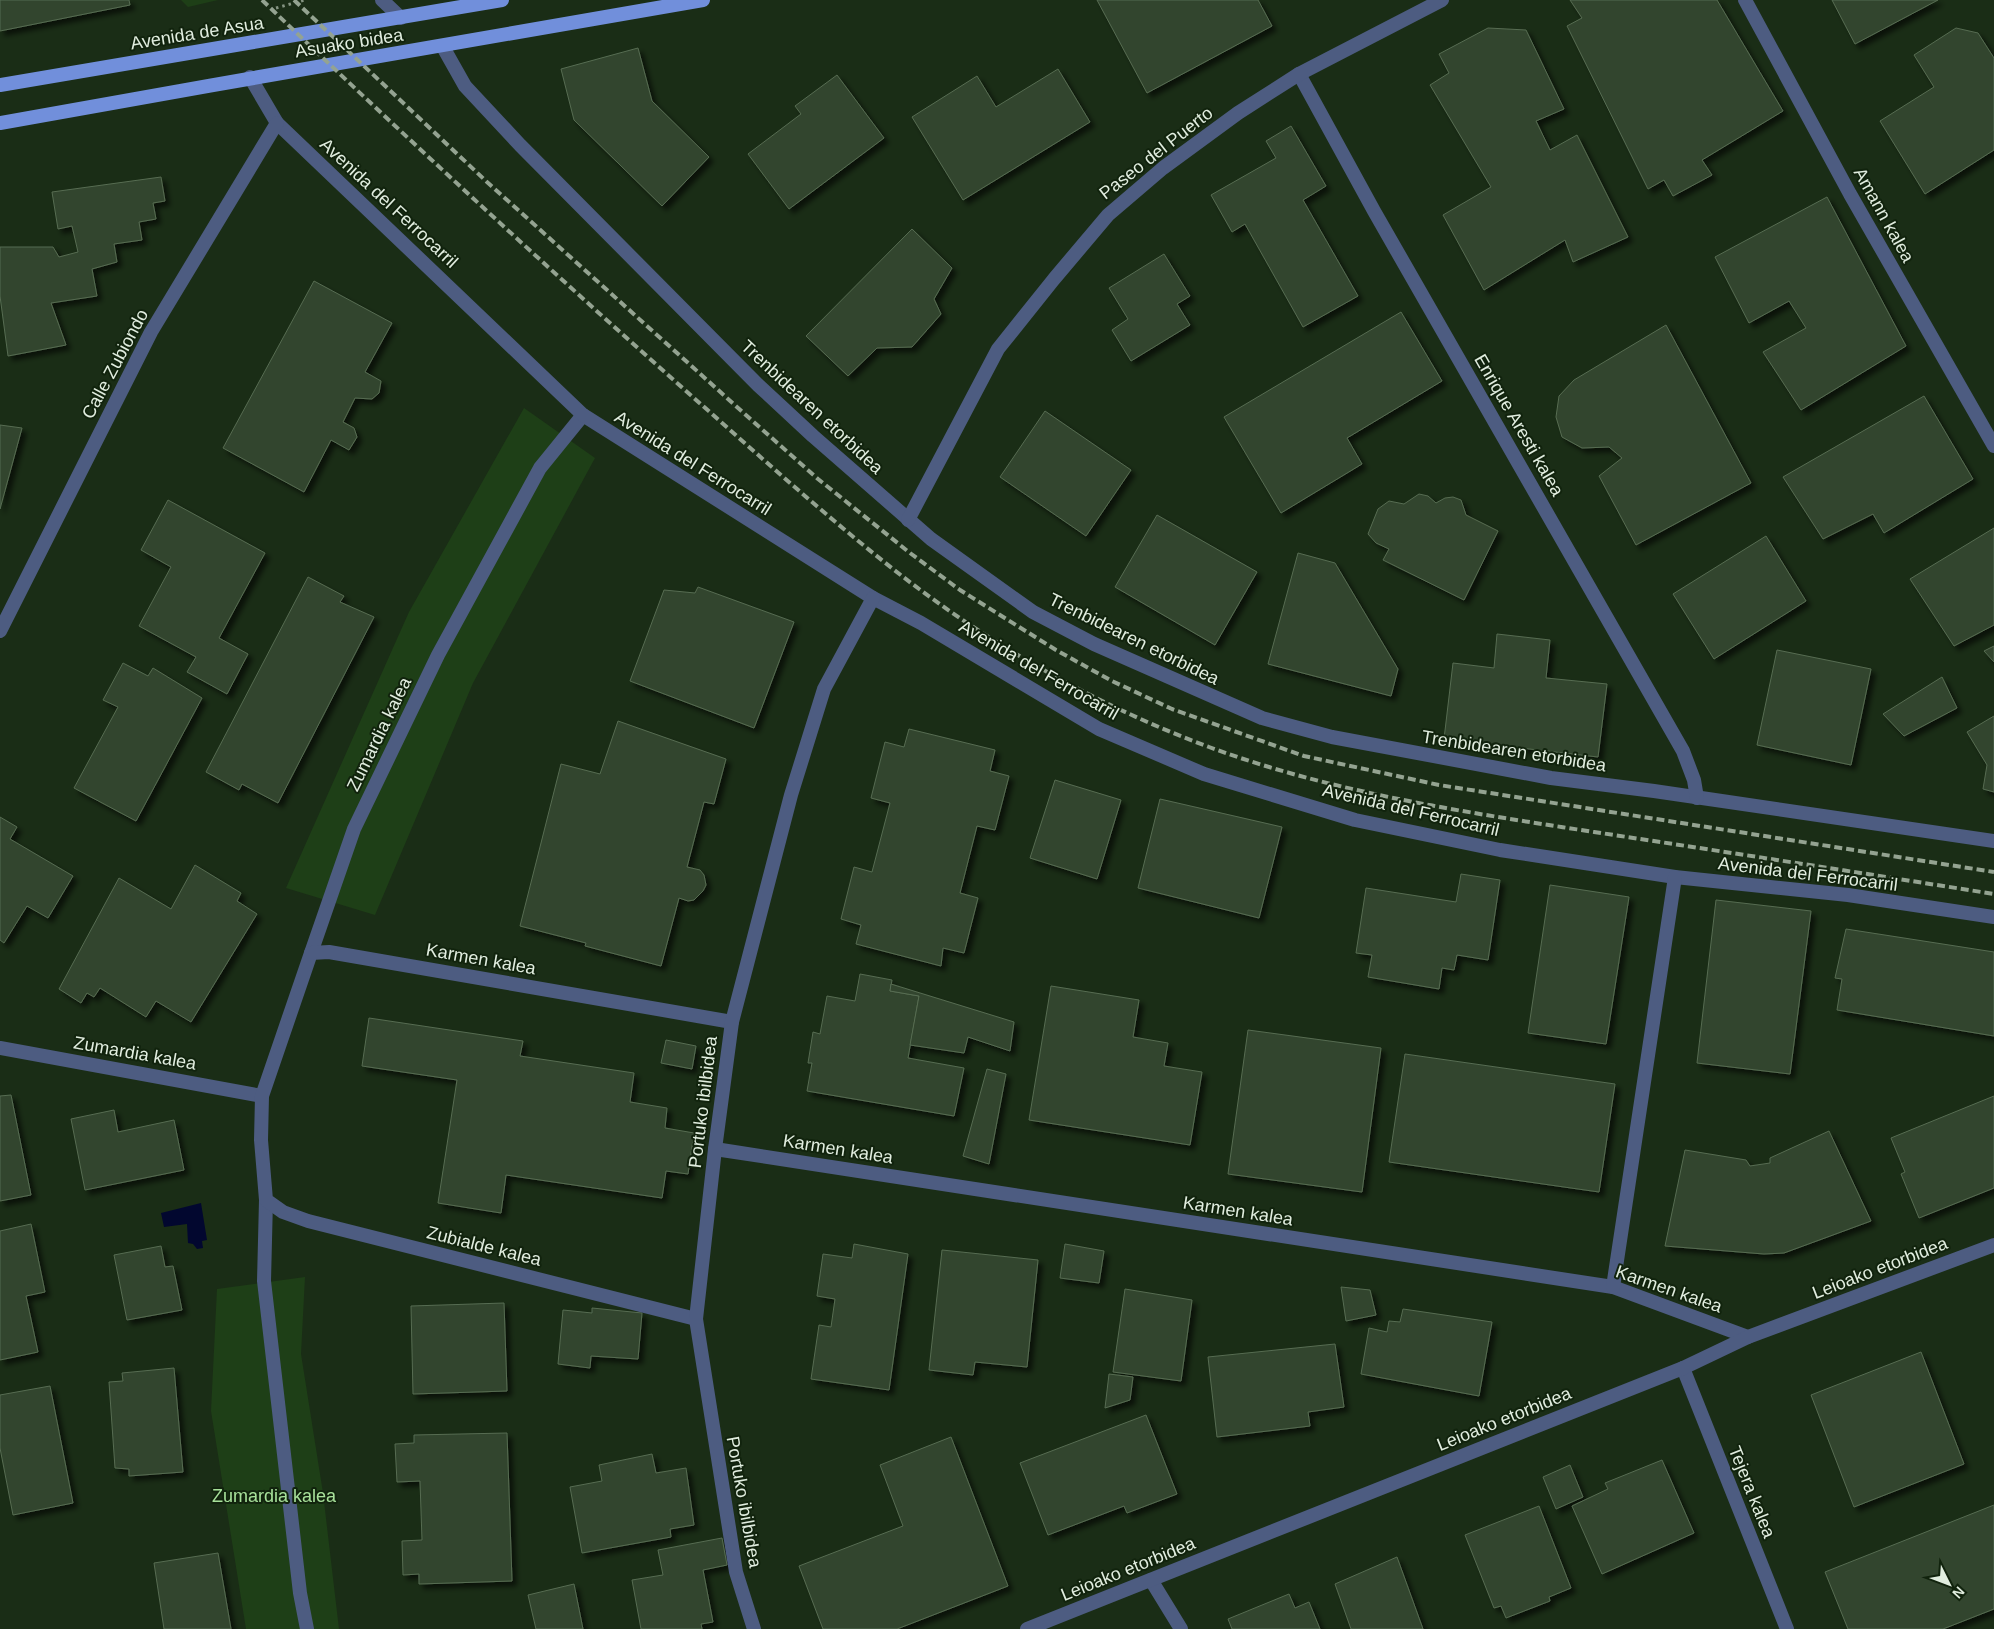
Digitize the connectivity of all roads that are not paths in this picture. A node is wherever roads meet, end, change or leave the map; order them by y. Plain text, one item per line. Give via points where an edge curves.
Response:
1 (382, 0) edge
2 (502, 0) edge
3 (703, 0) edge
4 (1442, 0) edge
5 (1745, 0) edge
6 (400, 18) junction
7 (443, 47) junction
8 (1299, 74) junction
9 (250, 77) junction
10 (0, 85) edge
11 (0, 123) edge
12 (277, 123) junction
13 (583, 415) junction
14 (1994, 446) edge
15 (908, 520) junction
16 (873, 598) junction
17 (0, 631) edge
18 (1697, 798) junction
19 (1994, 841) edge
20 (1675, 877) junction
21 (1994, 917) edge
22 (311, 953) junction
23 (732, 1022) junction
24 (0, 1048) edge
25 (262, 1096) junction
26 (715, 1150) junction
27 (266, 1200) junction
28 (1994, 1245) edge
29 (1613, 1287) junction
30 (696, 1319) junction
31 (1748, 1337) junction
32 (1683, 1368) junction
33 (1151, 1580) junction
34 (307, 1629) edge
35 (754, 1629) edge
36 (1028, 1629) edge
37 (1181, 1629) edge
38 (1787, 1629) edge

1 - 6 street
2 - 6 main road, Asuako bidea
3 - 7 main road, Asuako bidea
4 - 8 street, Paseo del Puerto
5 - 14 street, Amann kalea via 1850,194
6 - 10 main road, Avenida de Asua
7 - 9 main road, Asuako bidea
7 - 15 street, Trenbidearen etorbidea via 465,86 527,152 758,385
8 - 15 street, Paseo del Puerto via 1238,113 1163,168 1108,215 998,349
8 - 18 street, Enrique Aresti kalea via 1683,751
9 - 11 main road, Asuako bidea
9 - 12 street, Avenida del Ferrocarril
12 - 13 street, Avenida del Ferrocarril
12 - 17 street, Calle Zubiondo via 152,332
13 - 16 street, Avenida del Ferrocarril
13 - 22 street, Zumardia kalea via 540,468 438,655 354,829
15 - 18 street, Trenbidearen etorbidea via 1033,612 1094,644 1262,718 1332,737 1432,757 1551,778
16 - 20 street, Avenida del Ferrocarril via 1099,729 1204,774 1355,820 1500,850
16 - 23 street, Portuko ibilbidea via 824,689 791,795
18 - 19 street, Trenbidearen etorbidea
20 - 21 street, Avenida del Ferrocarril via 1848,895
20 - 29 street
22 - 23 street, Karmen kalea via 329,952
22 - 25 street, Zumardia kalea
23 - 26 street, Portuko ibilbidea
24 - 25 street, Zumardia kalea
25 - 27 street, Zumardia kalea via 261,1140
26 - 29 street, Karmen kalea
26 - 30 street, Portuko ibilbidea
27 - 30 street, Zubialde kalea via 282,1212 308,1221
27 - 34 street, Zumardia kalea via 264,1281 300,1593
28 - 31 street, Leioako etorbidea
29 - 31 street, Karmen kalea
30 - 35 street, Portuko ibilbidea via 736,1572
31 - 32 street, Leioako etorbidea
32 - 33 street, Leioako etorbidea
32 - 38 street, Tejera kalea
33 - 36 street, Leioako etorbidea
33 - 37 street

